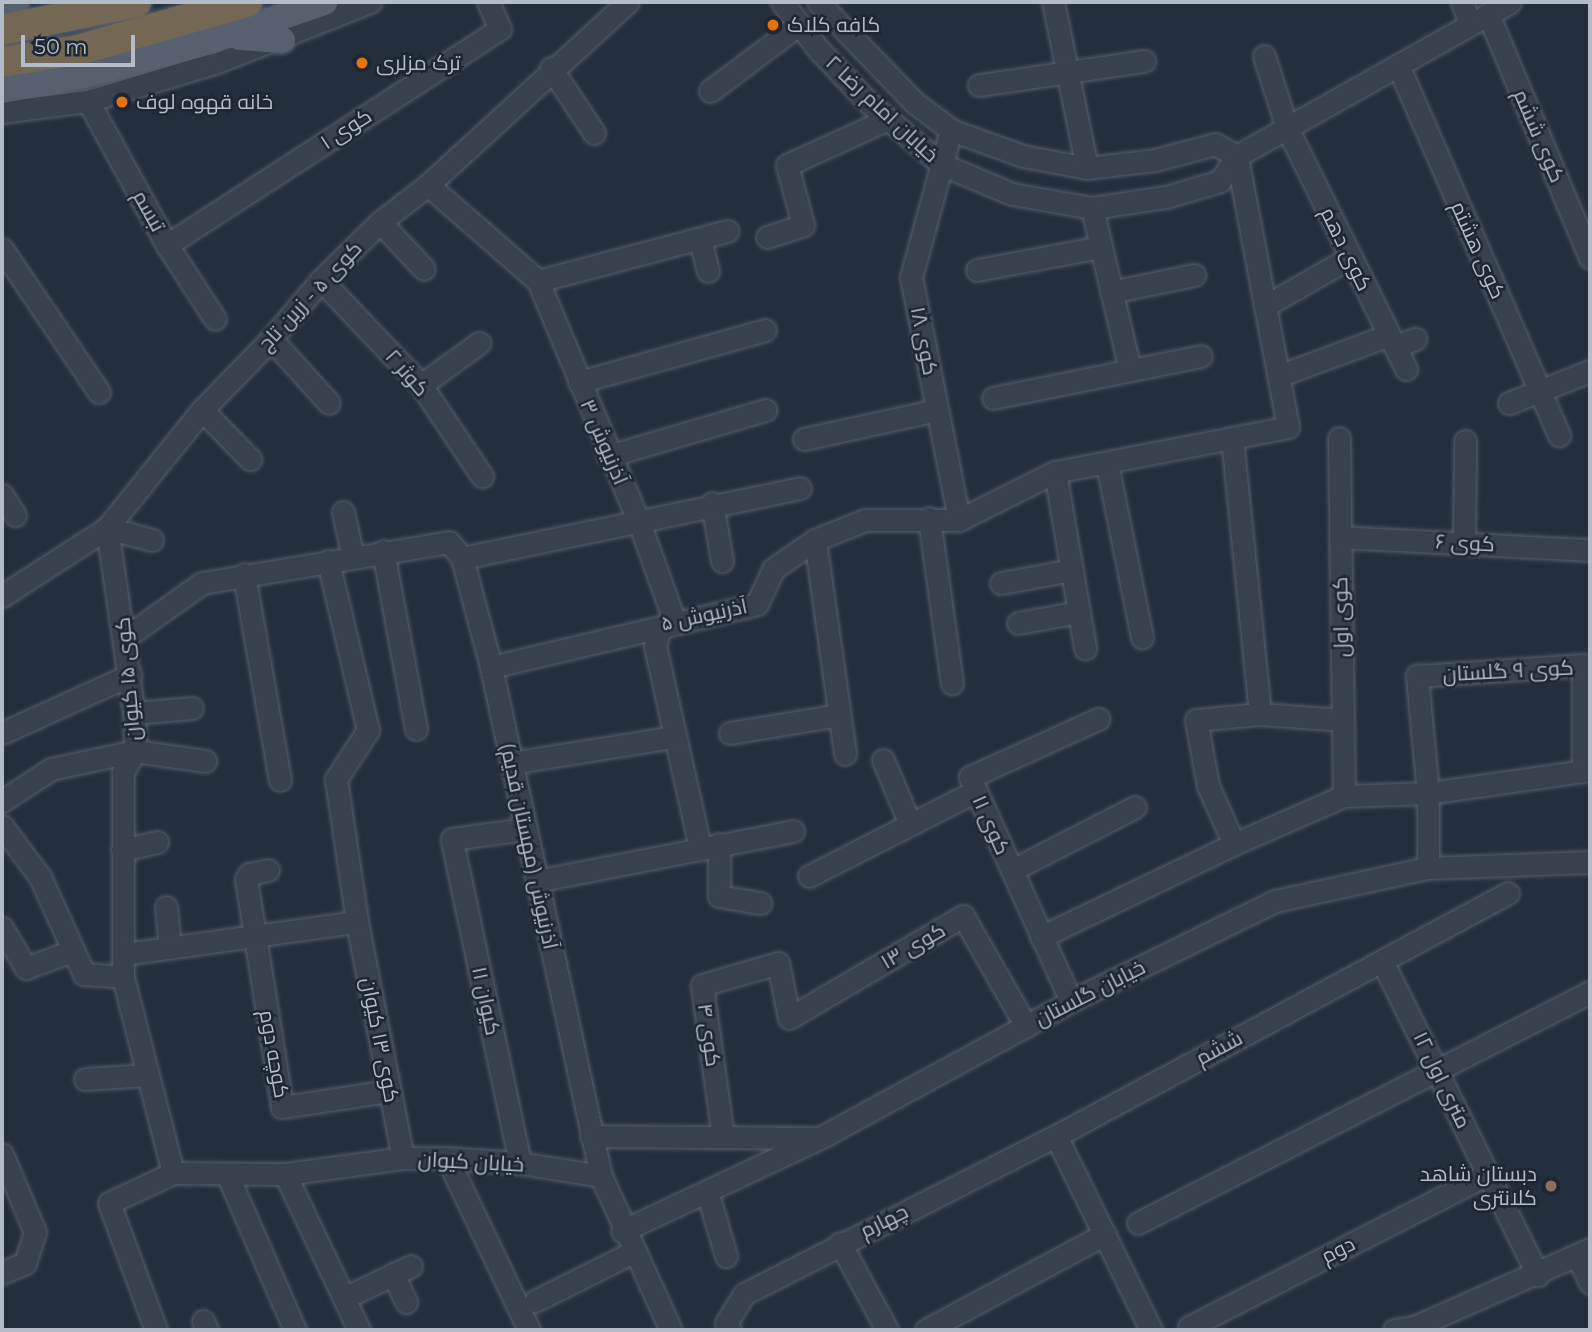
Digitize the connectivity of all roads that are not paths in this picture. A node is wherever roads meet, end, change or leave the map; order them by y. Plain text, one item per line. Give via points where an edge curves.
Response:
1 (16, 2) edge
2 (136, 2) edge
3 (247, 2) edge
4 (324, 2) edge
5 (370, 2) edge
6 (488, 2) edge
7 (628, 2) edge
8 (782, 2) edge
9 (818, 2) edge
10 (1053, 2) edge
11 (1462, 2) edge
12 (1510, 2) edge
13 (2, 4) edge
14 (1479, 19) junction
15 (798, 25) junction
16 (2, 30) edge
17 (220, 39) junction
18 (282, 40) junction
19 (1264, 56) dead end
20 (1144, 61) dead end
21 (2, 62) edge
22 (1398, 65) junction
23 (551, 68) junction
24 (184, 73) junction
25 (1069, 74) junction
26 (979, 85) dead end
27 (2, 90) edge
28 (710, 91) dead end
29 (88, 101) junction
30 (2, 112) edge
31 (888, 119) junction
32 (1287, 128) junction
33 (951, 130) junction
34 (594, 133) dead end
35 (1237, 156) junction
36 (940, 164) junction
37 (1087, 168) junction
38 (428, 184) junction
39 (1092, 208) junction
40 (380, 222) junction
41 (727, 231) dead end
42 (767, 237) dead end
43 (700, 239) junction
44 (167, 244) junction
45 (1101, 247) junction
46 (2, 249) edge
47 (1351, 257) junction
48 (1590, 258) edge
49 (424, 269) dead end
50 (977, 270) dead end
51 (708, 271) dead end
52 (1194, 275) dead end
53 (321, 280) junction
54 (538, 281) junction
55 (1111, 292) junction
56 (1265, 306) junction
57 (215, 318) dead end
58 (765, 330) dead end
59 (271, 339) junction
60 (1399, 340) junction
61 (479, 343) dead end
62 (1201, 356) dead end
63 (1406, 369) dead end
64 (1130, 370) junction
65 (1590, 371) edge
66 (1278, 376) junction
67 (579, 382) junction
68 (421, 385) junction
69 (1540, 391) junction
70 (99, 393) dead end
71 (993, 398) dead end
72 (329, 403) dead end
73 (1509, 403) dead end
74 (202, 410) junction
75 (765, 410) dead end
76 (937, 410) junction
77 (1559, 435) dead end
78 (1232, 438) junction
79 (1339, 438) dead end
80 (804, 439) dead end
81 (1465, 440) dead end
82 (608, 456) junction
83 (250, 459) dead end
84 (1107, 464) junction
85 (1055, 472) junction
86 (482, 476) dead end
87 (800, 488) dead end
88 (2, 495) edge
89 (712, 503) junction
90 (343, 512) dead end
91 (15, 515) dead end
92 (929, 518) junction
93 (959, 520) junction
94 (639, 522) junction
95 (107, 528) junction
96 (1340, 537) junction
97 (152, 540) dead end
98 (815, 540) junction
99 (1464, 543) junction
100 (1590, 550) edge
101 (383, 551) junction
102 (353, 557) junction
103 (461, 558) junction
104 (328, 561) junction
105 (722, 561) dead end
106 (1072, 570) junction
107 (244, 574) junction
108 (1001, 583) dead end
109 (2, 596) edge
110 (1079, 612) junction
111 (674, 620) junction
112 (1018, 623) dead end
113 (126, 637) junction
114 (1142, 637) dead end
115 (1085, 648) dead end
116 (491, 667) junction
117 (130, 675) junction
118 (952, 683) dead end
119 (192, 708) dead end
120 (134, 713) junction
121 (1260, 714) junction
122 (839, 715) junction
123 (1098, 719) dead end
124 (1343, 720) junction
125 (416, 729) dead end
126 (2, 733) edge
127 (730, 733) dead end
128 (674, 737) junction
129 (135, 751) junction
130 (845, 754) dead end
131 (883, 760) dead end
132 (205, 761) dead end
133 (511, 763) junction
134 (281, 780) dead end
135 (976, 791) junction
136 (1427, 793) junction
137 (1344, 796) junction
138 (2, 801) edge
139 (1135, 807) dead end
140 (910, 824) junction
141 (2, 826) edge
142 (525, 829) junction
143 (793, 831) dead end
144 (157, 842) dead end
145 (1234, 844) junction
146 (709, 846) junction
147 (122, 850) junction
148 (1590, 862) edge
149 (1428, 868) junction
150 (268, 870) dead end
151 (1012, 870) junction
152 (809, 876) dead end
153 (537, 881) junction
154 (1508, 893) dead end
155 (761, 903) dead end
156 (166, 907) dead end
157 (358, 922) junction
158 (2, 928) edge
159 (254, 936) junction
160 (1041, 937) junction
161 (170, 947) junction
162 (72, 951) junction
163 (125, 954) junction
164 (1382, 961) junction
165 (123, 977) junction
166 (1590, 992) edge
167 (1071, 1001) junction
168 (789, 1018) joint
169 (1026, 1026) junction
170 (1437, 1071) junction
171 (148, 1075) junction
172 (85, 1079) dead end
173 (389, 1091) junction
174 (591, 1136) junction
175 (1056, 1136) junction
176 (723, 1137) junction
177 (820, 1138) junction
178 (2, 1154) edge
179 (403, 1158) junction
180 (447, 1158) junction
181 (520, 1163) junction
182 (173, 1172) junction
183 (285, 1174) junction
184 (1488, 1174) junction
185 (228, 1176) junction
186 (601, 1176) junction
187 (707, 1191) junction
188 (1138, 1223) dead end
189 (622, 1231) junction
190 (1105, 1234) junction
191 (841, 1243) junction
192 (633, 1252) junction
193 (1583, 1253) edge
194 (726, 1256) dead end
195 (2, 1273) edge
196 (1538, 1275) junction
197 (1590, 1283) edge
198 (344, 1298) junction
199 (535, 1301) dead end
200 (407, 1302) dead end
201 (728, 1326) edge
202 (1189, 1327) dead end
203 (156, 1330) edge
204 (295, 1330) edge
205 (359, 1330) edge
206 (529, 1330) edge
207 (671, 1330) edge
208 (887, 1330) edge
209 (926, 1330) edge
210 (1152, 1330) edge
211 (1394, 1330) edge

1 - 13 main road
2 - 16 highway
3 - 21 highway via 78,50
4 - 17 main road
5 - 18 street
6 - 44 street, کوی ۱ via 500,29
7 - 23 street, کوی ۵ - زرین تاج
8 - 15 street, خیابان امام رضا ۲
9 - 33 street, خیابان امام رضا ۲ via 915,103
10 - 25 street
11 - 14 street, کوی ششم
12 - 14 street, خیابان امام رضا ۲
14 - 22 street, خیابان امام رضا ۲
14 - 48 street, کوی ششم
15 - 28 street
15 - 31 street, خیابان امام رضا ۲
17 - 18 main road
17 - 24 street
17 - 27 main road via 83,75
18 - 24 street
19 - 32 street, کوی دهم
20 - 25 street
22 - 32 street, خیابان امام رضا ۲
22 - 69 street, کوی هشتم
23 - 34 street
23 - 38 street, کوی ۵ - زرین تاج
24 - 29 street
25 - 26 street
25 - 37 street
29 - 30 street
29 - 44 street, تبسم
31 - 36 street, خیابان امام رضا ۲
31 - 42 street via 787,165 803,225
32 - 35 street, خیابان امام رضا ۲
32 - 47 street, کوی دهم
33 - 36 street, کوی ۱۸
33 - 37 street, خیابان امام رضا ۲ via 1023,156
35 - 37 street, خیابان امام رضا ۲ via 1214,144 1155,160
35 - 39 street, خیابان امام رضا ۲ via 1220,181 1166,197
35 - 56 street
36 - 39 street, خیابان امام رضا ۲ via 1012,194
36 - 76 street, کوی ۱۸ via 911,277
38 - 40 street, کوی ۵ - زرین تاج
38 - 54 street, آذرنیوش ۳
39 - 45 street
40 - 49 street
40 - 53 street, کوی ۵ - زرین تاج
41 - 43 street
43 - 51 street
43 - 54 street
44 - 57 street, تبسم
45 - 50 street
45 - 55 street
46 - 70 street
47 - 56 street
47 - 60 street, کوی دهم via 1379,296
52 - 55 street
53 - 59 street, کوی ۵ - زرین تاج
53 - 68 street, کوثر ۲
54 - 67 street, آذرنیوش ۳
55 - 64 street
56 - 66 street
58 - 67 street
59 - 72 street
59 - 74 street, کوی ۵ - زرین تاج
60 - 63 street, کوی دهم
60 - 66 street
61 - 68 street
62 - 64 street
64 - 71 street
65 - 69 street
66 - 78 street via 1288,427
67 - 82 street, آذرنیوش ۳
68 - 86 street, کوثر ۲
69 - 73 street
69 - 77 street, کوی هشتم
74 - 83 street
74 - 95 street, کوی ۵ - زرین تاج
75 - 82 street
76 - 80 street
76 - 93 street, کوی ۱۸
78 - 84 street
78 - 121 street
79 - 96 street, کوی اول
81 - 99 street
82 - 94 street, آذرنیوش ۳
84 - 85 street
84 - 114 street
85 - 93 street
85 - 106 street
87 - 89 street
88 - 91 street
89 - 94 street
89 - 105 street
90 - 102 street
92 - 93 street, آذرنیوش ۵
92 - 98 street, آذرنیوش ۵ via 865,520
92 - 118 street
94 - 103 street
94 - 111 street, آذرنیوش ۳
95 - 97 street
95 - 109 street, کوی ۵ - زرین تاج
95 - 113 street, کوی ۱۵ کیوان
96 - 99 street, کوی ۶
96 - 124 street, کوی اول
98 - 111 street, آذرنیوش ۵ via 773,569 757,604
98 - 122 street
99 - 100 street, کوی ۶
101 - 102 street
101 - 103 street via 449,542
101 - 125 street
102 - 104 street
103 - 116 street, آذرنیوش (مهستان قدیم)
104 - 107 street
104 - 157 street, کوی ۱۳ کیوان via 368,730 336,779
106 - 108 street
106 - 110 street
107 - 113 street via 202,583
107 - 134 street
110 - 112 street
110 - 115 street
111 - 116 street, آذرنیوش ۵
111 - 128 street via 659,631 654,646
113 - 117 street, کوی ۱۵ کیوان
116 - 133 street, آذرنیوش (مهستان قدیم)
117 - 120 street, کوی ۱۵ کیوان
117 - 126 street
119 - 120 street
120 - 129 street, کوی ۱۵ کیوان
121 - 124 street
121 - 145 street via 1196,720 1208,786
122 - 127 street
122 - 130 street
123 - 135 street, کوی ۱۱ via 970,777
124 - 137 street, کوی اول
128 - 133 street
128 - 146 street
129 - 132 street
129 - 138 street via 51,769
129 - 147 street, کوی ۱۵ کیوان via 123,772
131 - 140 street
133 - 142 street, آذرنیوش (مهستان قدیم)
135 - 140 street
135 - 151 street, کوی ۱۱
136 - 136 street, کوی ۹ گلستان via 1583,771 1583,665 1417,676
136 - 137 street, کوی ۹ گلستان
136 - 149 street, کوی ۹ گلستان
137 - 145 street
139 - 151 street
140 - 152 street
141 - 162 street via 40,877
142 - 153 street, آذرنیوش (مهستان قدیم)
142 - 181 street, کیوان ۱۱ via 452,839
143 - 146 street
144 - 147 street
145 - 160 street
146 - 153 street
146 - 155 street via 719,896
147 - 163 street, کوی ۱۵ کیوان
148 - 149 street, خیابان گلستان
149 - 167 street, خیابان گلستان via 1275,901
150 - 159 street via 246,876
151 - 160 street, کوی ۱۱
153 - 174 street, آذرنیوش (مهستان قدیم)
154 - 164 street, ششم
156 - 161 street
157 - 159 street
157 - 173 street, کوی ۱۳ کیوان
158 - 162 street via 29,974
159 - 161 street
159 - 173 street, کوچه دوم via 282,1107
160 - 167 street, کوی ۱۱
161 - 163 street
162 - 165 street via 84,974
163 - 165 street, کوی ۱۵ کیوان
164 - 170 street, ۱۲ متری اول
164 - 175 street, ششم
165 - 171 street, کوی ۱۵ کیوان
166 - 170 street
167 - 169 street, خیابان گلستان
168 - 169 street, کوی ۱۳ via 963,916
168 - 176 street, کوی ۴ via 779,963 702,985
169 - 177 street, خیابان گلستان
170 - 184 street, ۱۲ متری اول
170 - 188 street
171 - 172 street
171 - 182 street, کوی ۱۵ کیوان
173 - 179 street, کوی ۱۳ کیوان
174 - 176 street
174 - 186 street, آذرنیوش (مهستان قدیم)
175 - 190 street
175 - 191 street, چهارم
176 - 177 street
177 - 187 street, خیابان گلستان
178 - 195 street via 35,1231 25,1263
179 - 180 street, خیابان کیوان
179 - 183 street, خیابان کیوان
180 - 181 street, خیابان کیوان
180 - 206 street
181 - 186 street, خیابان کیوان
182 - 185 street, خیابان کیوان
182 - 203 street via 109,1203
183 - 185 street, خیابان کیوان
183 - 198 street
184 - 196 street, ۱۲ متری اول
184 - 202 street, دوم
185 - 204 street
186 - 189 street
187 - 189 street, خیابان گلستان
187 - 194 street
189 - 192 street
190 - 209 street
190 - 210 street
191 - 201 street, چهارم via 744,1294
191 - 208 street
192 - 199 street
192 - 207 street
193 - 196 street
193 - 197 street
196 - 211 street via 1414,1327
198 - 200 street via 402,1270
198 - 205 street

